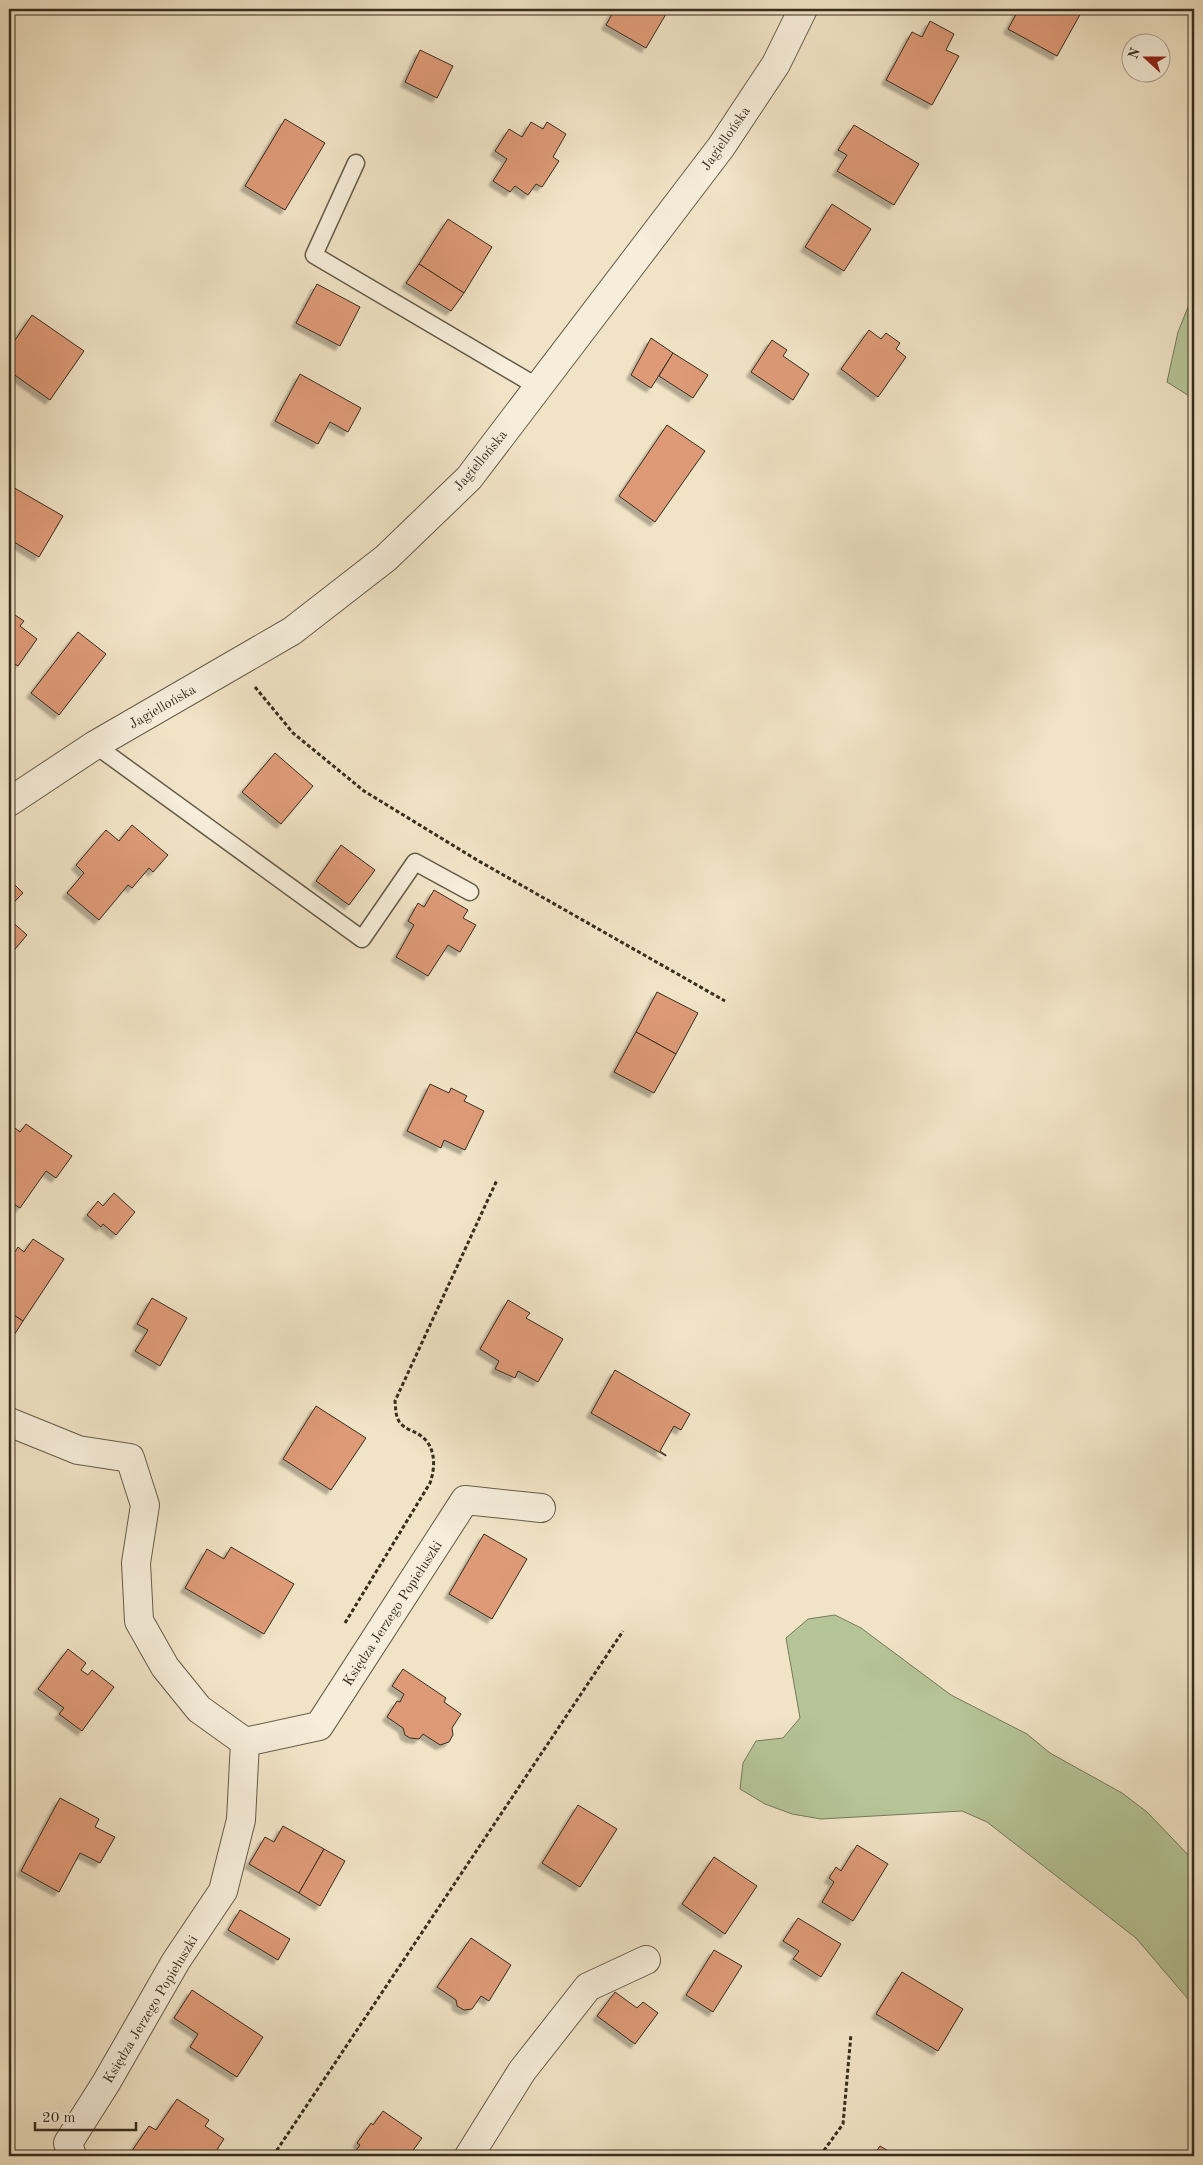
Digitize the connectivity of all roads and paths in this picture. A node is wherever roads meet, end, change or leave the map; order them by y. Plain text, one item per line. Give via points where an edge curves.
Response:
1 (803, 9) edge
2 (356, 163) dead end
3 (538, 387) junction
4 (236, 663) junction
5 (95, 745) junction
6 (9, 802) edge
7 (470, 892) dead end
8 (726, 1001) dead end
9 (497, 1180) dead end
10 (9, 1422) edge
11 (542, 1508) dead end
12 (344, 1626) dead end
13 (623, 1631) dead end
14 (245, 1742) junction
15 (646, 1960) dead end
16 (851, 2034) dead end
17 (72, 2156) edge
18 (272, 2156) edge
19 (469, 2156) edge
20 (820, 2156) edge

1 - 3 street, Jagiellońska via 776,64 721,147
2 - 3 lane via 314,255
3 - 4 street, Jagiellońska via 469,478 386,558 292,631
4 - 5 street, Jagiellońska
4 - 8 path via 292,733 364,791 477,860
5 - 6 street, Jagiellońska
5 - 7 lane via 362,939 415,862
9 - 12 path via 395,1401 396,1415 401,1423 427,1440 434,1460 430,1483
10 - 14 street via 78,1450 130,1458 145,1506 136,1563 139,1621 165,1667 199,1709
11 - 14 street, Księdza Jerzego Popiełuszki via 465,1500 319,1726
13 - 18 path
14 - 17 street, Księdza Jerzego Popiełuszki via 241,1820 223,1891 176,1961 106,2084 68,2143
15 - 19 street via 588,1987 522,2071
16 - 20 path via 843,2124

